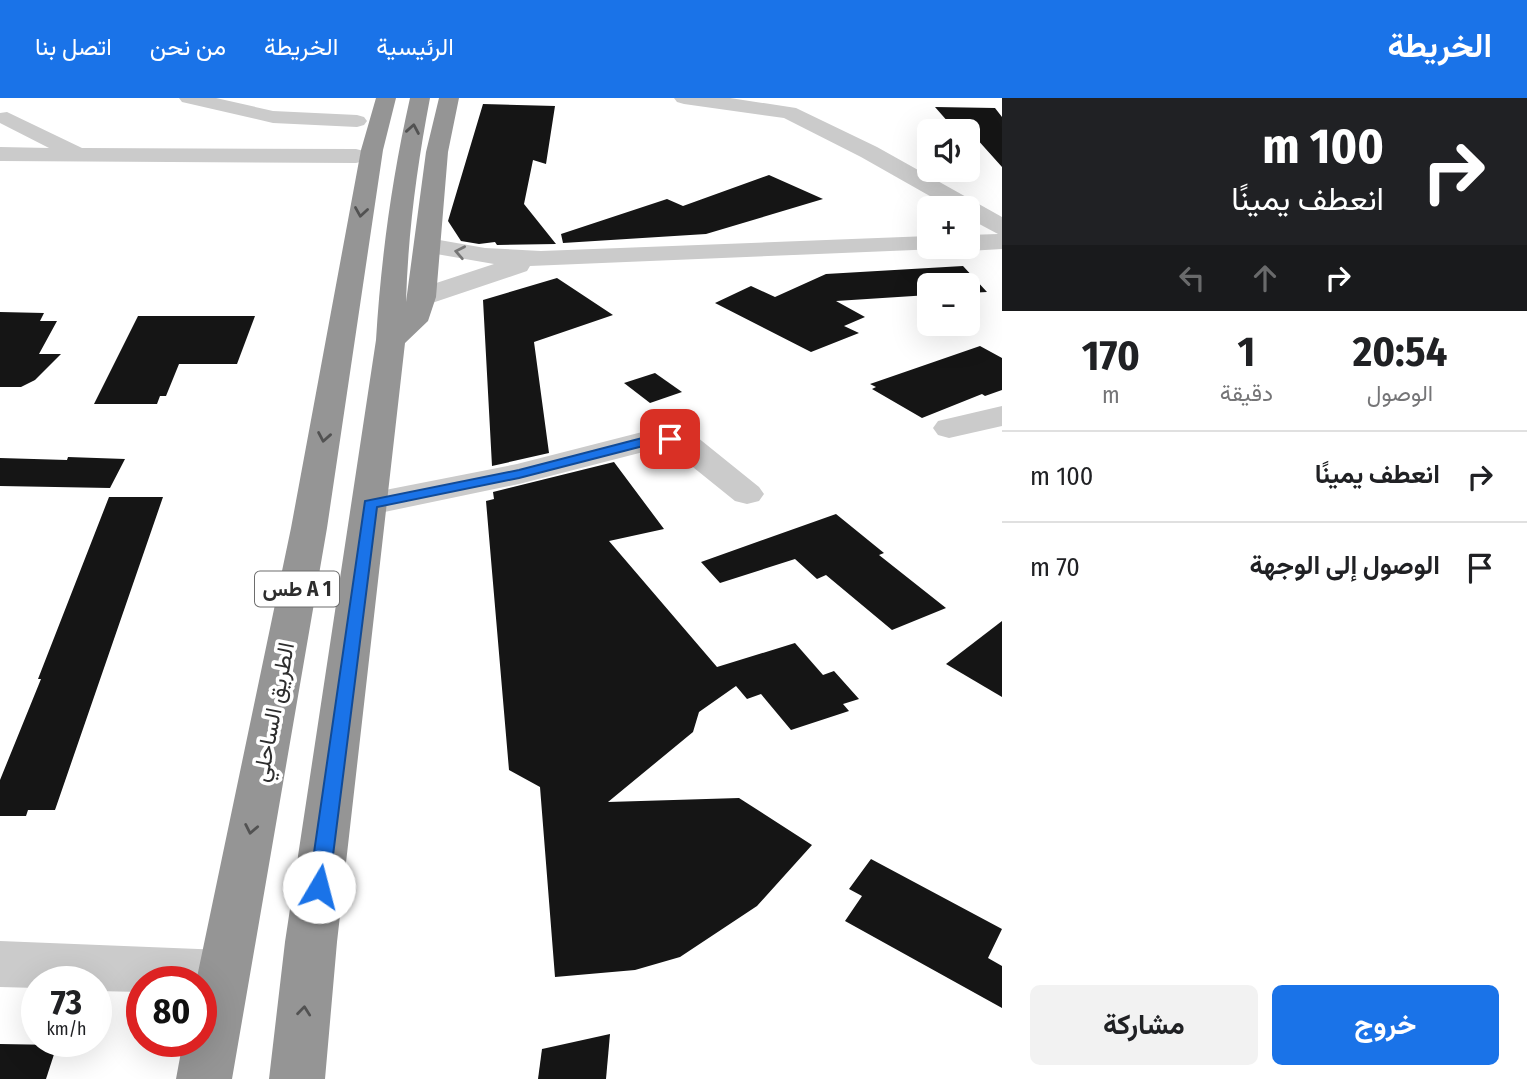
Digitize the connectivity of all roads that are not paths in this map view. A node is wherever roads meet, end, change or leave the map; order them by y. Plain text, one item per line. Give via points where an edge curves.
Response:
1 (189, 98) edge
2 (420, 98) edge
3 (449, 98) edge
4 (684, 98) edge
5 (359, 99) edge
6 (240, 104) edge
7 (372, 109) edge
8 (7, 118) dead end
9 (74, 152) junction
10 (0, 154) edge
11 (362, 166) junction
12 (1002, 227) edge
13 (1002, 241) edge
14 (980, 242) edge
15 (917, 244) edge
16 (428, 246) junction
17 (541, 258) junction
18 (422, 297) junction
19 (391, 340) junction
20 (1002, 416) edge
21 (949, 428) dead end
22 (747, 494) dead end
23 (370, 504) junction
24 (0, 964) edge
25 (223, 972) junction
26 (204, 1079) edge
27 (297, 1079) edge

1 - 6 street
19 -> 2 highway, طس A 1 via 394,261
3 - 16 highway via 437,152
4 - 12 street via 789,112
5 - 7 highway, الطريق الساحلي
6 - 7 street via 273,117
7 - 11 highway, الطريق الساحلي / طس A 1
8 - 9 street
9 - 10 street
9 - 11 street
11 -> 25 highway, الطريق الساحلي / طس A 1 via 309,528
13 - 14 street
15 - 17 street
17 -> 16 street via 485,256
16 - 18 highway
17 - 18 street
18 - 19 highway via 414,321
19 - 23 highway, طس A 1
20 - 21 street
22 - 23 street via 685,444 670,439
27 -> 23 highway, طس A 1
24 - 25 street
25 - 26 highway, الطريق الساحلي / طس A 1

